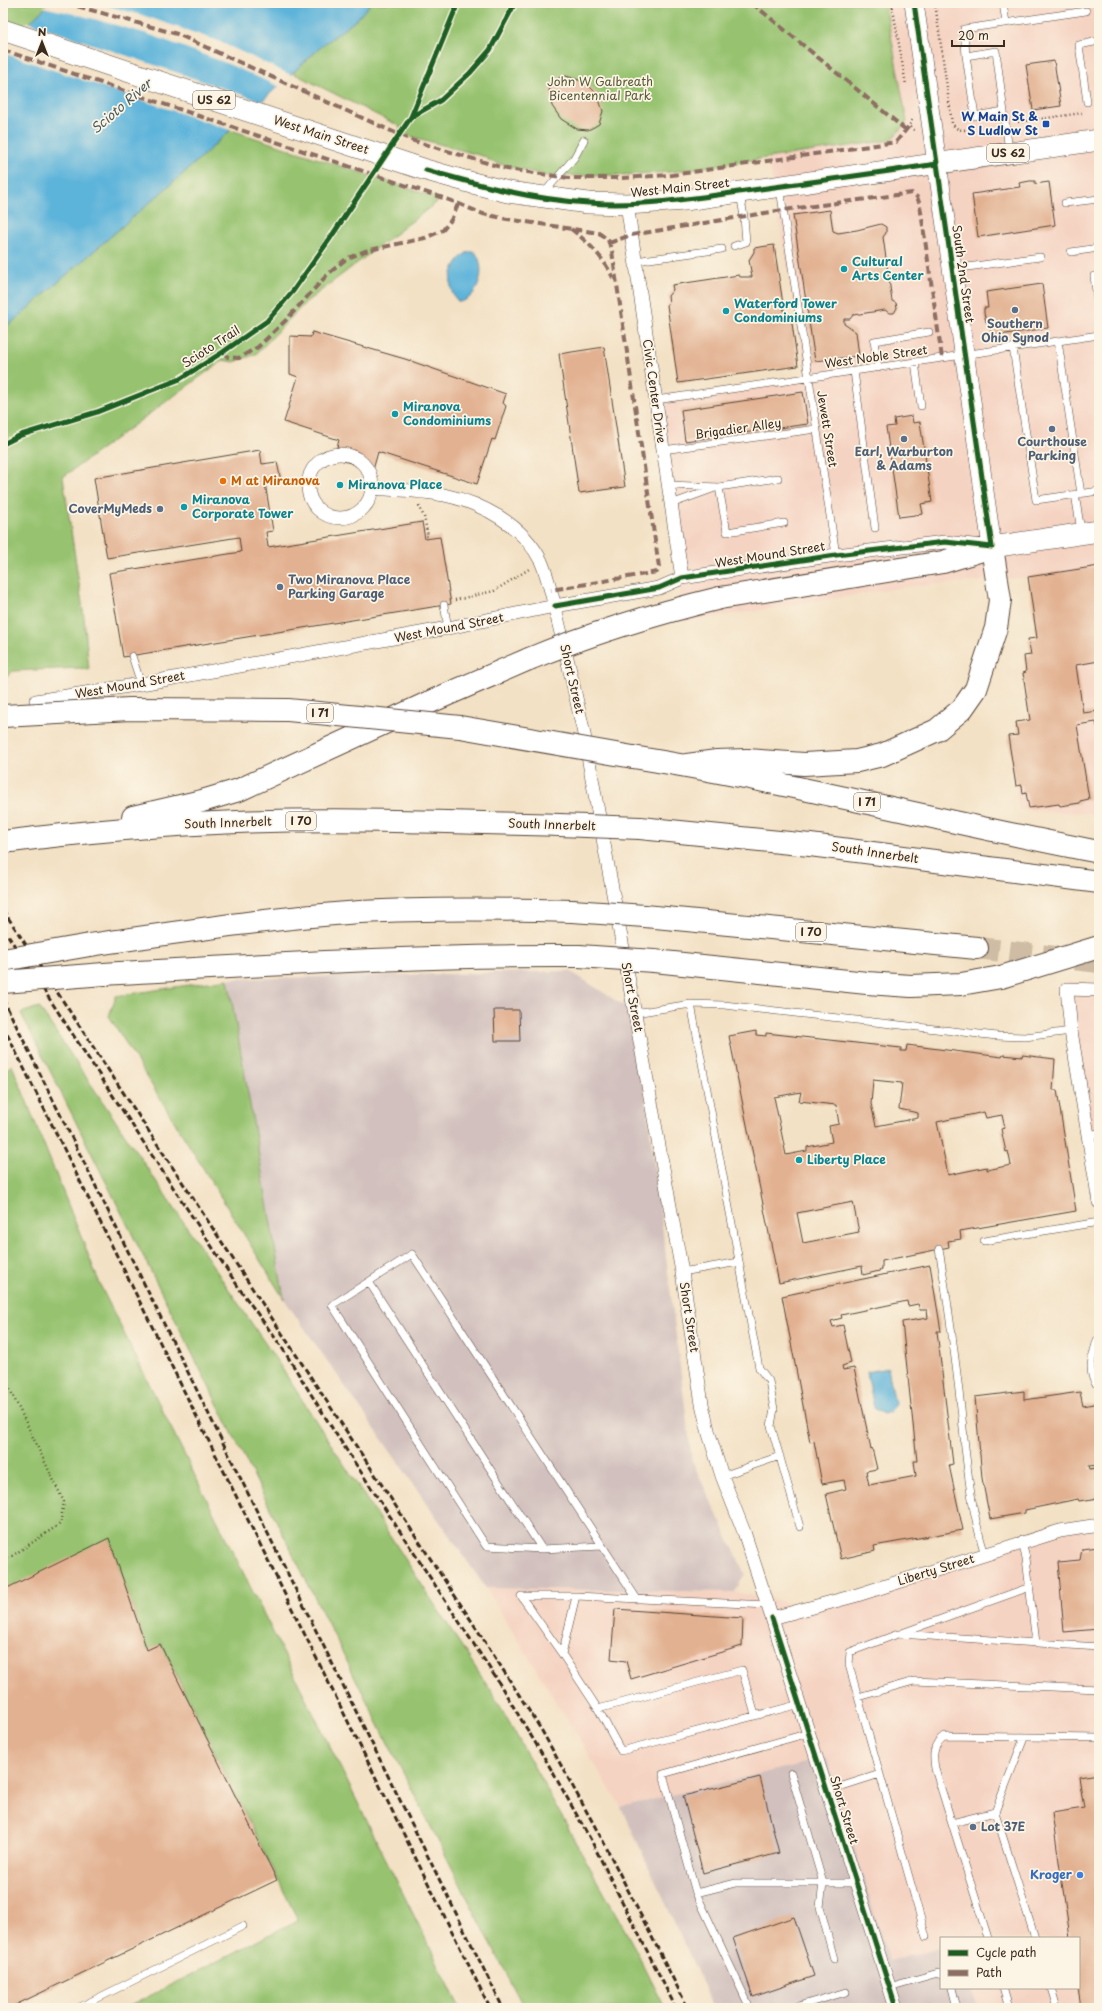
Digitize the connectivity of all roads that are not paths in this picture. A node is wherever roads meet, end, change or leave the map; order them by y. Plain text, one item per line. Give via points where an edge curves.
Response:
1 (914, 3) edge
2 (1003, 3) edge
3 (1086, 11) dead end
4 (1006, 23) junction
5 (3, 30) edge
6 (1099, 41) edge
7 (966, 56) junction
8 (1087, 102) dead end
9 (1004, 111) junction
10 (584, 140) dead end
11 (1099, 140) edge
12 (1010, 153) junction
13 (937, 164) junction
14 (780, 186) junction
15 (740, 192) junction
16 (540, 197) junction
17 (1099, 199) edge
18 (1065, 203) dead end
19 (627, 204) junction
20 (734, 246) dead end
21 (1099, 248) edge
22 (722, 249) dead end
23 (1071, 252) dead end
24 (1040, 257) dead end
25 (635, 261) junction
26 (952, 269) junction
27 (1094, 276) dead end
28 (1099, 314) edge
29 (929, 332) dead end
30 (1099, 335) edge
31 (1058, 341) junction
32 (1013, 348) junction
33 (964, 355) junction
34 (915, 362) junction
35 (878, 368) junction
36 (854, 371) junction
37 (808, 378) junction
38 (656, 400) junction
39 (921, 406) dead end
40 (816, 429) junction
41 (663, 450) junction
42 (778, 478) dead end
43 (668, 485) junction
44 (719, 487) junction
45 (372, 488) junction
46 (1099, 491) edge
47 (1078, 494) junction
48 (671, 504) junction
49 (784, 523) dead end
50 (875, 528) dead end
51 (1090, 532) edge
52 (992, 547) junction
53 (836, 555) junction
54 (682, 578) junction
55 (447, 603) road end
56 (554, 606) junction
57 (448, 628) junction
58 (132, 656) dead end
59 (141, 684) junction
60 (36, 701) dead end
61 (3, 716) edge
62 (687, 765) junction
63 (42, 837) junction
64 (3, 842) edge
65 (1099, 852) edge
66 (1099, 882) edge
67 (1099, 947) edge
68 (977, 948) tunnel mouth
69 (3, 960) edge
70 (3, 982) edge
71 (1099, 990) edge
72 (691, 1004) junction
73 (635, 1013) junction
74 (1072, 1031) junction
75 (1094, 1134) edge
76 (1096, 1162) edge
77 (1099, 1202) edge
78 (1099, 1222) edge
79 (984, 1241) dead end
80 (939, 1249) dead end
81 (739, 1262) junction
82 (682, 1272) junction
83 (369, 1282) junction
84 (1099, 1339) edge
85 (1099, 1383) edge
86 (780, 1456) junction
87 (722, 1476) junction
88 (1099, 1525) edge
89 (800, 1527) dead end
90 (1022, 1543) junction
91 (602, 1546) junction
92 (542, 1548) junction
93 (985, 1555) junction
94 (1030, 1587) junction
95 (576, 1596) junction
96 (637, 1599) junction
97 (768, 1605) junction
98 (772, 1618) junction
99 (898, 1634) junction
100 (1036, 1644) junction
101 (1099, 1647) edge
102 (562, 1654) junction
103 (1099, 1666) edge
104 (1098, 1689) edge
105 (858, 1697) junction
106 (800, 1704) junction
107 (598, 1709) junction
108 (755, 1715) junction
109 (809, 1733) junction
110 (1024, 1738) junction
111 (1099, 1738) edge
112 (791, 1773) dead end
113 (880, 1774) junction
114 (827, 1791) junction
115 (995, 1812) junction
116 (952, 1823) junction
117 (823, 1883) junction
118 (856, 1883) junction
119 (696, 1893) junction
120 (243, 1926) dead end
121 (926, 1937) dead end
122 (988, 1937) edge
123 (1035, 1937) edge
124 (834, 1959) dead end
125 (940, 1974) edge
126 (889, 1987) junction
127 (952, 1989) edge
128 (1003, 1989) edge
129 (1051, 1989) edge
130 (846, 1992) dead end
131 (78, 2008) edge
132 (750, 2008) edge
133 (792, 2008) edge
134 (896, 2008) edge
135 (957, 2008) edge
136 (1009, 2008) edge
137 (1057, 2008) edge

1 - 13 street, South 2nd Street
2 - 4 lane
3 - 4 lane
4 - 7 lane via 964,29
5 - 16 main road, West Main Street / US 62 via 426,170 508,192
6 - 8 lane via 1079,45
7 - 9 lane via 975,116
7 - 9 lane via 996,51
9 - 12 lane
10 - 16 lane via 574,158
11 - 12 main road, West Main Street / US 62
12 - 13 main road, West Main Street / US 62
13 - 14 main road, West Main Street / US 62
13 - 26 street, South 2nd Street
14 - 15 main road, West Main Street / US 62
14 - 37 lane, Jewett Street
15 - 19 main road, West Main Street / US 62 via 684,200
15 - 20 lane via 746,242
16 - 19 main road, West Main Street / US 62 via 588,203
17 - 18 lane
19 - 25 street, Civic Center Drive
21 - 23 lane
22 - 25 lane
24 - 26 lane
25 - 38 street, Civic Center Drive
26 - 33 street, South 2nd Street
27 - 28 lane
29 - 35 lane via 874,341
30 - 31 lane, West Noble Street
31 - 32 lane, West Noble Street
31 - 47 lane
32 - 33 lane, West Noble Street
32 - 47 lane via 1036,500
33 - 34 lane, West Noble Street
33 - 52 street, South 2nd Street
34 - 35 lane, West Noble Street
34 - 39 lane
35 - 36 lane, West Noble Street
36 - 37 lane, West Noble Street
36 - 50 lane
37 - 38 lane, West Noble Street
37 - 40 lane, Jewett Street
38 - 41 street, Civic Center Drive
40 - 41 lane, Brigadier Alley
40 - 53 lane, Jewett Street
41 - 43 street, Civic Center Drive
42 - 44 lane
43 - 44 lane
43 - 48 street, Civic Center Drive
44 - 48 lane
44 - 49 lane via 727,532
45 - 45 street via 366,467 356,458 344,454 331,455 320,461 312,471 309,483 310,496 317,507 327,514 340,517 352,515 363,508
45 - 56 street via 444,495 495,514 515,529 540,560
46 - 47 lane
47 - 51 lane
48 - 54 street, Civic Center Drive
51 - 52 main road, West Mound Street
52 - 53 street, West Mound Street via 945,542
52 - 62 highway via 1000,600 994,634 976,689 962,709 937,730 882,755 857,761 804,764 747,760
52 - 63 highway, bridge via 943,562 720,598 622,624 576,639 529,659 239,790 202,802
53 - 54 street, West Mound Street
54 - 56 street, West Mound Street via 658,588
55 - 57 lane
56 - 57 street, West Mound Street
56 - 73 street, Short Street via 583,729
57 - 59 street, West Mound Street
58 - 59 lane
59 - 60 street, West Mound Street
61 - 62 highway, I 71, bridge via 130,709 288,710 460,727
62 - 65 highway, I 71
63 - 64 highway, South Innerbelt / I 70
63 - 66 highway, South Innerbelt / I 70, bridge via 146,827 239,822 424,821 640,828 810,844
67 - 70 highway, bridge via 1001,977 961,984 911,986 654,961 513,955 104,974
68 - 69 highway, I 70, bridge via 645,916 466,908 360,912 248,922
71 - 74 street via 1067,989
72 - 73 lane
72 - 74 lane via 724,1005 997,1036 1025,1037
72 - 81 lane
73 - 82 street, Short Street
74 - 75 street
75 - 76 street
76 - 77 street
78 - 79 lane
80 - 93 lane via 954,1341 970,1494
81 - 82 lane
81 - 86 lane via 759,1368 769,1380 774,1409 771,1426
82 - 87 street, Short Street via 702,1404
83 - 91 lane via 412,1254
83 - 92 lane
83 - 92 lane via 332,1305 486,1546
84 - 85 lane via 1090,1367 1091,1376 1095,1383
86 - 87 lane
86 - 89 lane
87 - 97 street, Short Street
88 - 90 street, Liberty Street via 1060,1532
90 - 93 street, Liberty Street
90 - 94 lane
91 - 92 lane
91 - 96 lane
93 - 98 street, Liberty Street via 854,1596
94 - 99 lane
94 - 100 lane
95 - 96 lane
95 - 102 lane
95 - 102 lane via 521,1596
96 - 97 lane
97 - 98 street, Short Street
98 - 106 street, Short Street
99 - 100 lane
99 - 105 lane via 850,1652 849,1665
100 - 101 lane
102 - 107 lane
103 - 104 lane
104 - 105 lane via 914,1681
105 - 113 lane
106 - 108 lane
106 - 109 street, Short Street
107 - 108 lane via 621,1751
107 - 108 lane via 742,1670
109 - 114 street, Short Street
109 - 119 lane via 663,1774
110 - 111 lane
110 - 115 lane
110 - 116 lane via 944,1736 937,1740 933,1754
112 - 117 lane
113 - 114 lane
113 - 121 lane
114 - 118 street, Short Street
115 - 116 lane
115 - 123 lane
116 - 122 lane
117 - 118 lane
117 - 119 lane via 736,1883
117 - 124 lane via 820,1907
118 - 126 street, Short Street
119 - 132 lane
120 - 131 lane
125 - 126 lane
126 - 134 street, Short Street
127 - 135 lane
128 - 136 lane
129 - 137 lane
130 - 133 lane

